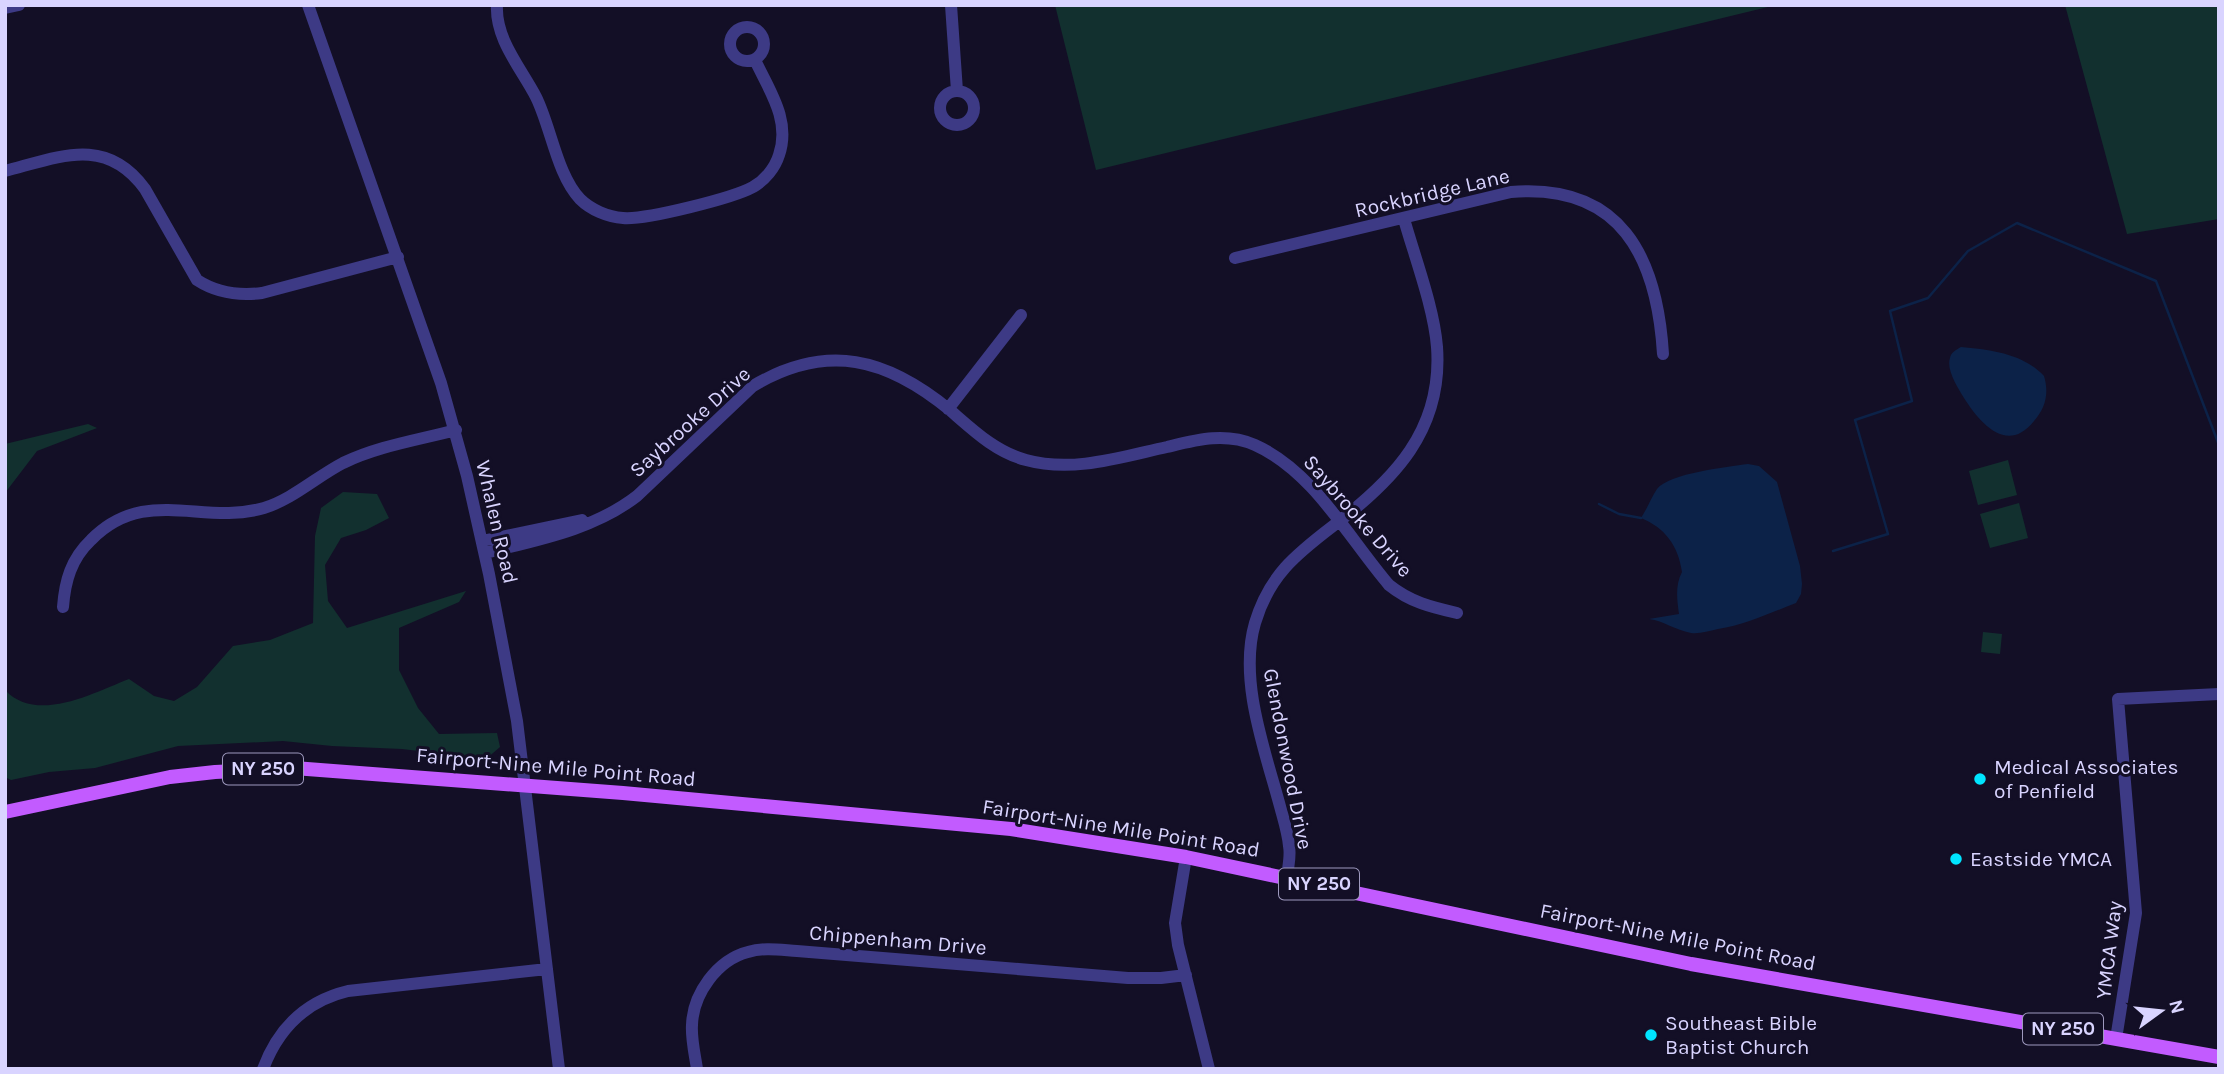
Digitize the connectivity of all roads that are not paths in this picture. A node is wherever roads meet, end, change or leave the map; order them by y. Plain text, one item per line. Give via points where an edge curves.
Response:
1 (19, 5) edge
2 (308, 5) edge
3 (496, 5) edge
4 (951, 5) edge
5 (5, 8) edge
6 (755, 60) dead end
7 (957, 91) dead end
8 (5, 171) edge
9 (1404, 219) junction
10 (398, 257) junction
11 (1235, 258) dead end
12 (1021, 315) dead end
13 (1662, 354) dead end
14 (948, 409) junction
15 (456, 430) junction
16 (1338, 522) junction
17 (484, 547) junction
18 (63, 607) dead end
19 (1457, 612) dead end
20 (2219, 694) edge
21 (525, 786) junction
22 (5, 812) edge
23 (1186, 857) junction
24 (1287, 877) junction
25 (547, 969) junction
26 (1186, 975) junction
27 (2116, 1038) junction
28 (2219, 1057) edge
29 (264, 1069) edge
30 (559, 1069) edge
31 (697, 1069) edge
32 (1209, 1069) edge

1 - 5 street
2 - 10 street, Whalen Road
3 - 6 street via 504,41 540,106 572,188 590,207 610,216 640,217 724,198 765,178 780,154 783,119
4 - 7 street
8 - 10 street via 81,153 118,162 145,189 197,279 226,292 262,293
9 - 11 street, Rockbridge Lane
9 - 13 street, Rockbridge Lane via 1511,192 1546,192 1582,200 1616,222 1644,261 1661,327
9 - 16 street, Glendonwood Drive via 1437,346 1433,399 1413,448 1393,475
10 - 15 street, Whalen Road
12 - 14 street
14 - 16 street, Saybrooke Drive via 994,446 1044,463 1082,464 1206,437 1250,443 1292,466
14 - 17 street, Saybrooke Drive via 905,379 863,362 817,361 795,366 753,386 637,496 606,516 552,536
15 - 17 street, Whalen Road
15 - 18 street via 352,459 261,508 237,512 147,510 124,517 97,534 79,554 69,573
16 - 19 street, Saybrooke Drive via 1389,585 1428,607
16 - 24 street, Glendonwood Drive via 1291,559 1275,578 1255,624 1250,650 1254,701 1289,845
17 - 21 street, Whalen Road
20 - 27 street, YMCA Way via 2118,699 2136,913
21 - 22 main road, Fairport-Nine Mile Point Road / NY 250 via 294,768 243,770 159,779
21 - 23 main road, Fairport-Nine Mile Point Road / NY 250 via 919,819
21 - 25 street, Whalen Road
23 - 24 main road, Fairport-Nine Mile Point Road / NY 250
23 - 26 street via 1175,923
24 - 27 main road, Fairport-Nine Mile Point Road / NY 250 via 1691,964
25 - 29 street via 328,996 291,1023 271,1049
25 - 30 street, Whalen Road
26 - 31 street, Chippenham Drive via 1128,978 750,951 718,970 695,1005 692,1026
26 - 32 street
27 - 28 main road, Fairport-Nine Mile Point Road / NY 250

